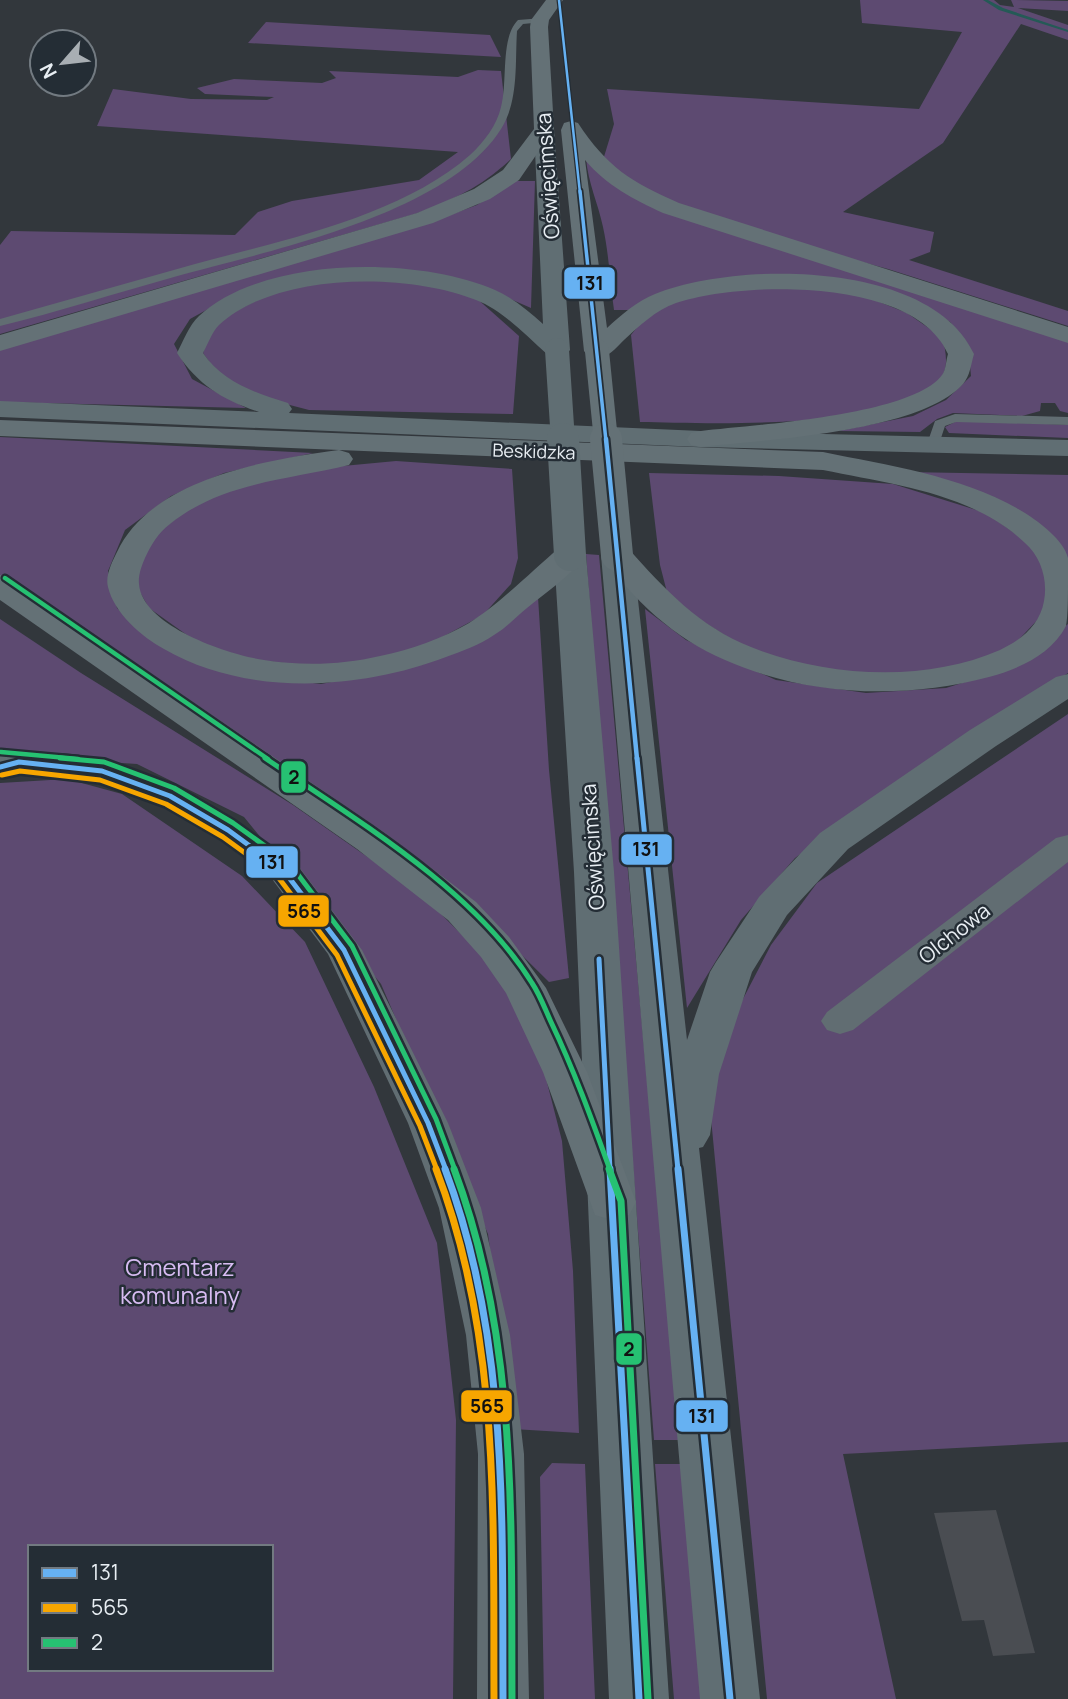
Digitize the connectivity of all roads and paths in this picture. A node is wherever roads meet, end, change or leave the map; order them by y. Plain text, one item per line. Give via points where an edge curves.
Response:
1 (557, 0) edge
2 (540, 20) junction
3 (544, 129) junction
4 (571, 130) junction
5 (0, 323) edge
6 (1068, 335) edge
7 (0, 343) edge
8 (557, 350) junction
9 (597, 351) junction
10 (1049, 405) dead end
11 (0, 410) edge
12 (1052, 420) junction
13 (1068, 421) edge
14 (327, 423) junction
15 (0, 428) edge
16 (701, 439) junction
17 (933, 444) junction
18 (450, 447) junction
19 (1068, 447) edge
20 (823, 461) junction
21 (1068, 466) edge
22 (570, 555) junction
23 (617, 555) junction
24 (0, 585) edge
25 (1068, 684) edge
26 (6, 763) edge
27 (1068, 845) edge
28 (840, 1021) dead end
29 (679, 1186) junction
30 (611, 1202) junction
31 (503, 1699) edge
32 (639, 1699) edge
33 (730, 1699) edge

1 - 2 highway, Oświęcimska
1 - 4 highway, Oświęcimska
2 - 3 highway, Oświęcimska
2 - 5 lane via 521,22 513,30 505,109 498,127 480,152 438,181 408,197 282,243
3 - 7 highway via 510,175 449,210
3 - 8 main road, Oświęcimska
4 - 6 highway via 607,173 671,208
4 - 9 highway, Oświęcimska
8 - 14 main road via 485,295 412,275 294,281 253,293 201,325 190,353 219,384 247,400
8 - 22 main road, Oświęcimska, bridge
9 - 16 highway via 641,311 665,298 734,283 799,281 855,288 925,313 953,336 961,354 953,379 920,403 874,416
9 - 23 highway, Oświęcimska, bridge
10 - 12 lane
11 - 14 main road, Beskidzka
12 - 13 lane
12 - 17 lane via 955,418 939,424
14 - 16 main road, Beskidzka
15 - 18 highway, Beskidzka
16 - 17 main road, Beskidzka
17 - 19 main road, Beskidzka
18 - 20 highway, Beskidzka
18 - 22 highway via 314,462 218,485 147,527 130,554 123,584 135,608 165,637 184,647 250,668 311,676 401,663 479,631
20 - 21 main road, Beskidzka
20 - 23 highway via 937,487 996,509 1035,535 1057,561 1068,590 1062,610 1023,652 993,664 945,678 838,679 740,655 689,628 662,607
22 - 30 main road, Oświęcimska via 594,872
23 - 29 main road, Oświęcimska
24 - 30 highway via 370,841 462,911 524,988 565,1072
25 - 29 main road via 834,841 774,906 731,972 697,1074
26 - 31 street via 102,771 170,796 284,871 344,950 428,1123 460,1208 488,1335 501,1454
27 - 28 street, Olchowa
29 - 33 main road, Oświęcimska
30 - 32 main road, Oświęcimska

